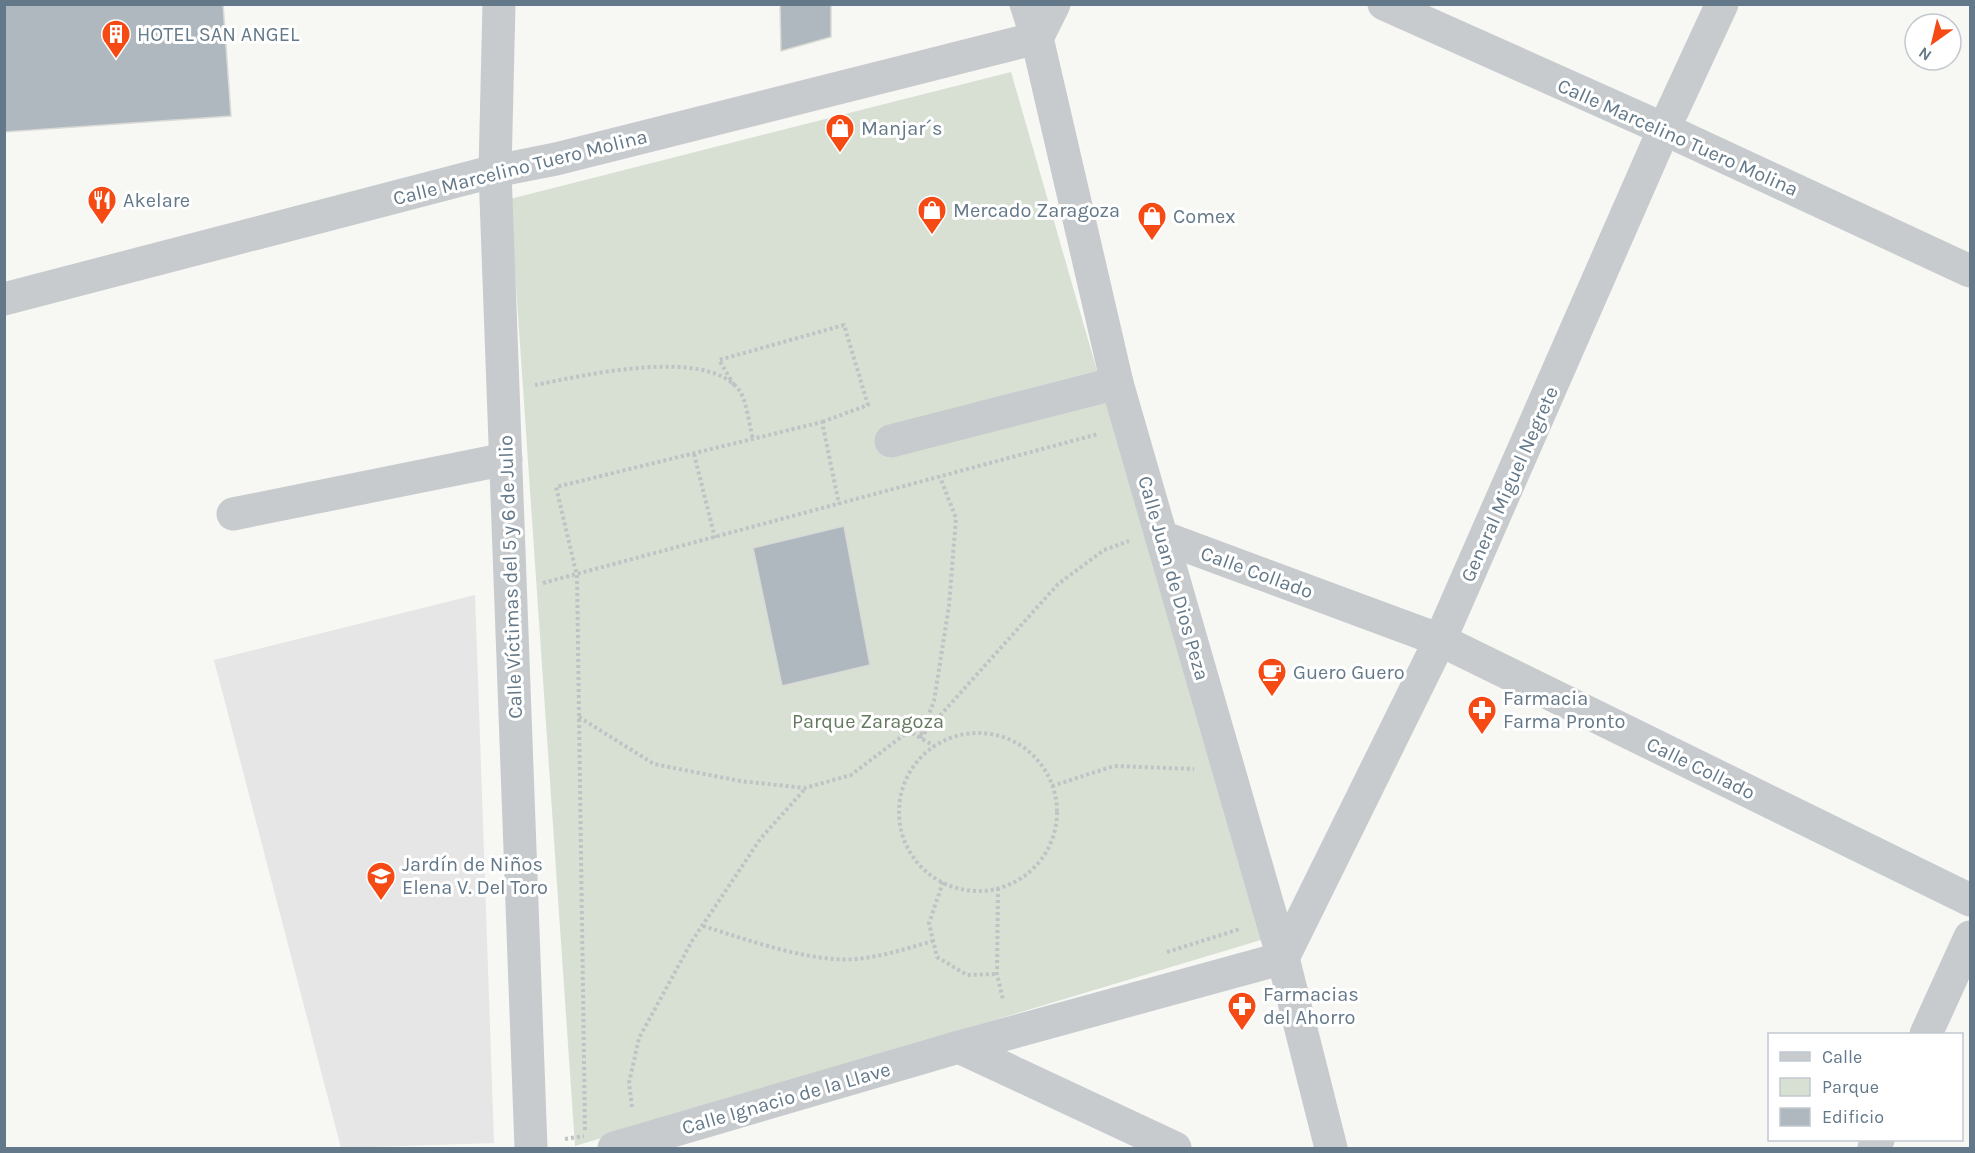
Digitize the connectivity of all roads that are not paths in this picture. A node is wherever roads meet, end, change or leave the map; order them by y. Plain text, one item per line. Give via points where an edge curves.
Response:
1 (498, 4) edge
2 (1026, 4) edge
3 (1054, 4) edge
4 (1384, 4) edge
5 (1722, 4) edge
6 (1037, 38) junction
7 (1664, 129) junction
8 (495, 171) junction
9 (1971, 271) edge
10 (4, 299) edge
11 (1117, 383) junction
12 (891, 441) dead end
13 (506, 459) junction
14 (233, 514) dead end
15 (1143, 543) junction
16 (1440, 640) junction
17 (1971, 900) edge
18 (1971, 937) edge
19 (1283, 958) junction
20 (1927, 1033) edge
21 (959, 1047) junction
22 (604, 1141) edge
23 (531, 1149) edge
24 (1175, 1149) edge
25 (1331, 1149) edge

1 - 8 street, Calle Víctimas del 5 y 6 de Julio
2 - 6 street, Calle Juan de Dios Peza
3 - 6 street
4 - 7 street, Calle Marcelino Tuero Molina
5 - 7 street, General Miguel Negrete
6 - 8 street, Calle Marcelino Tuero Molina
6 - 11 street, Calle Juan de Dios Peza
7 - 9 street, Calle Marcelino Tuero Molina
7 - 16 street, General Miguel Negrete
8 - 10 street, Calle Marcelino Tuero Molina
8 - 13 street, Calle Víctimas del 5 y 6 de Julio
11 - 12 street
11 - 15 street, Calle Juan de Dios Peza
13 - 14 street
13 - 23 street, Calle Víctimas del 5 y 6 de Julio
15 - 16 street, Calle Collado
15 - 19 street, Calle Juan de Dios Peza
16 - 17 street, Calle Collado
16 - 19 street, General Miguel Negrete
18 - 20 street
19 - 21 street, Calle Ignacio de la Llave
19 - 25 street, Calle Juan de Dios Peza
21 - 22 street, Calle Ignacio de la Llave
21 - 24 street

